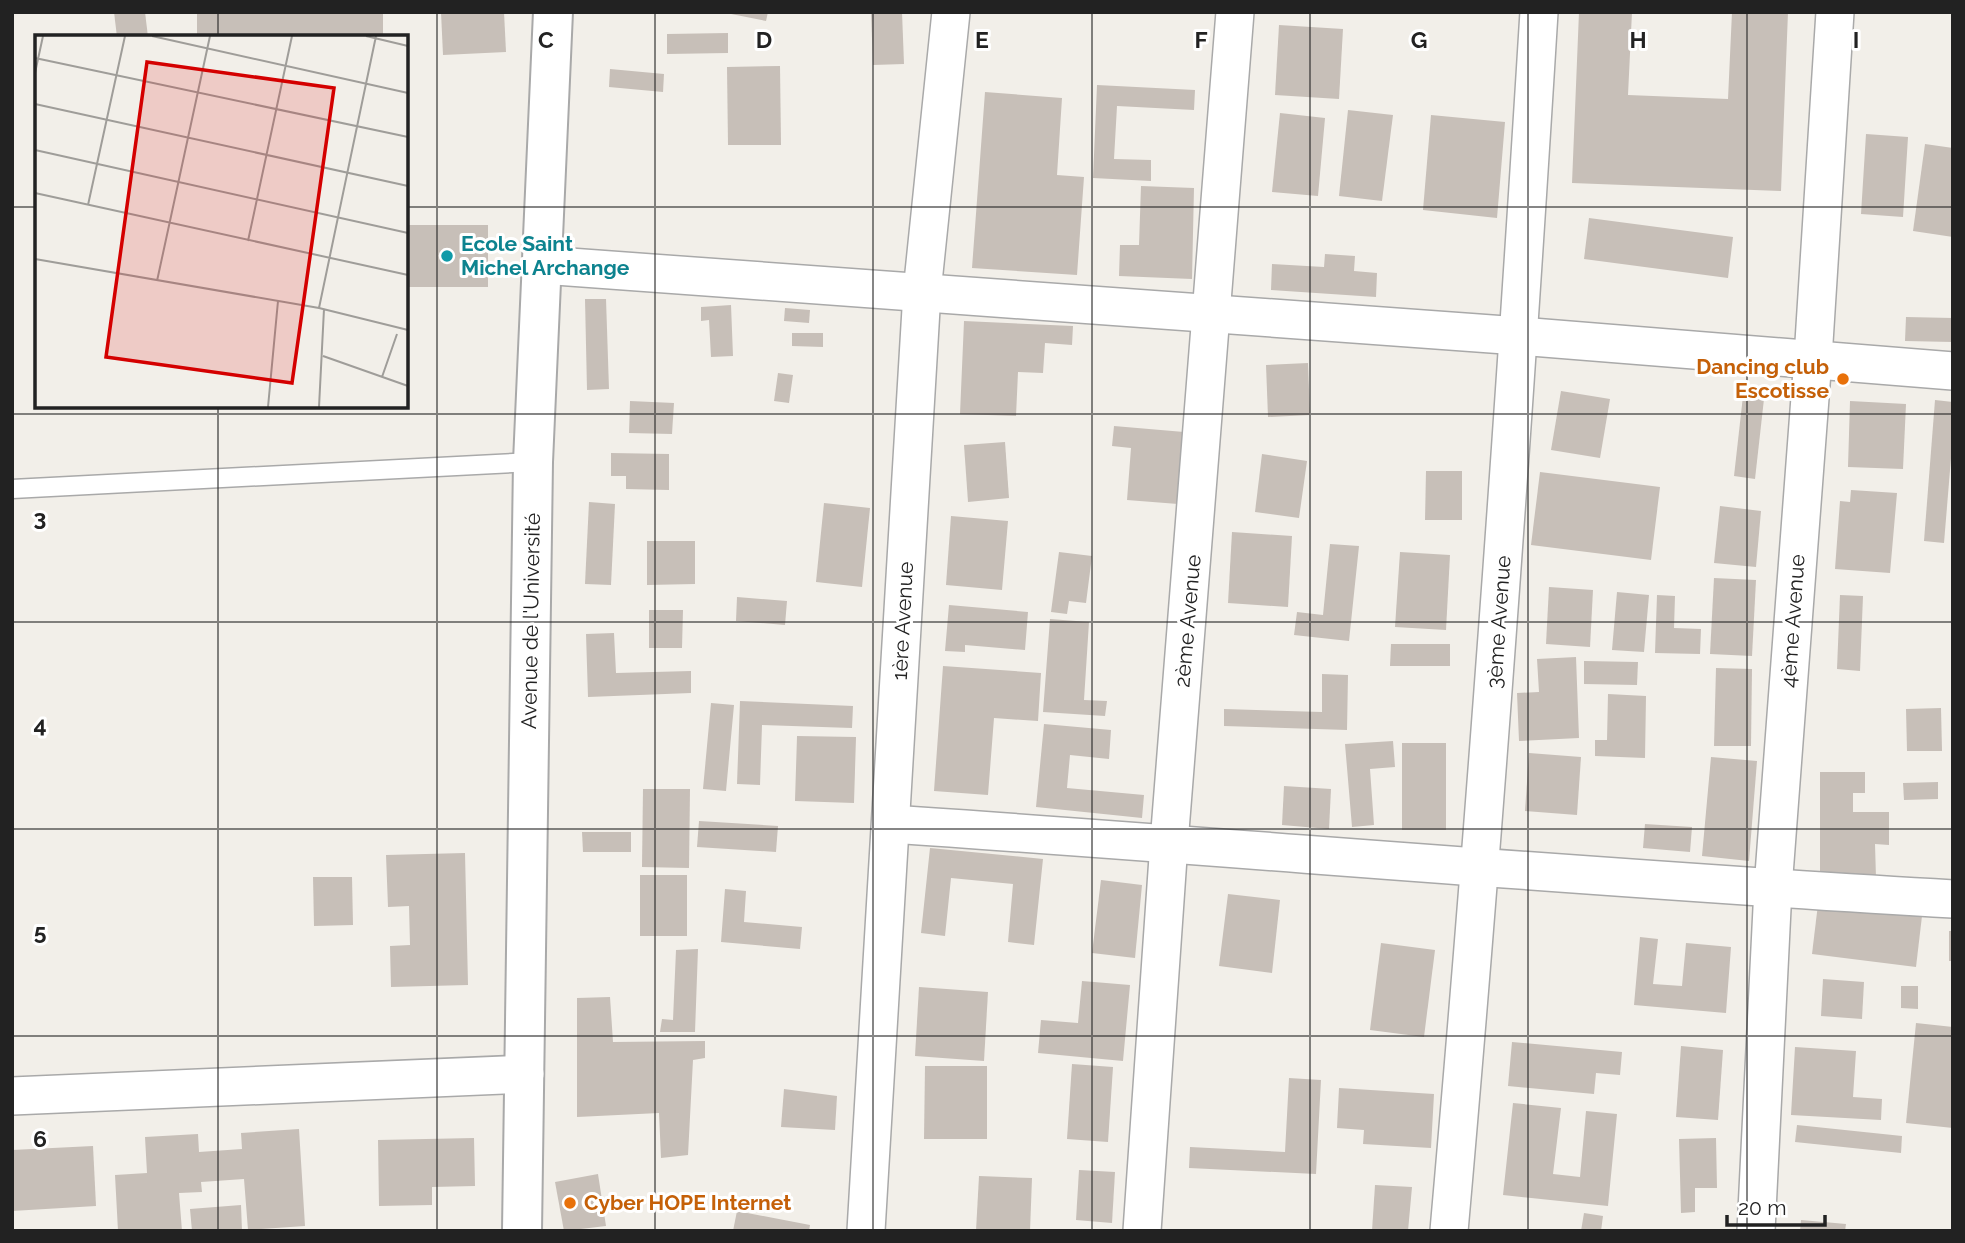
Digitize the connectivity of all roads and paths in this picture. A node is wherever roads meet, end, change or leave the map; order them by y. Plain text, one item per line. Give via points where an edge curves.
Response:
1 (553, 12) edge
2 (951, 12) edge
3 (1235, 12) edge
4 (1539, 12) edge
5 (1835, 12) edge
6 (542, 265) junction
7 (922, 292) junction
8 (1213, 315) junction
9 (1519, 336) junction
10 (1813, 358) junction
11 (1953, 370) edge
12 (533, 462) junction
13 (12, 489) edge
14 (892, 824) junction
15 (1169, 843) junction
16 (1481, 866) junction
17 (1773, 888) junction
18 (1953, 899) edge
19 (525, 1074) junction
20 (12, 1096) edge
21 (522, 1231) edge
22 (866, 1231) edge
23 (1142, 1231) edge
24 (1449, 1231) edge
25 (1756, 1231) edge

1 - 6 street, Avenue de l'Université
2 - 7 street, 1ère Avenue
3 - 8 street, 2ème Avenue
4 - 9 street, 3ème Avenue
5 - 10 street, 4ème Avenue
6 - 7 street
6 - 12 street, Avenue de l'Université
7 - 8 street
7 - 14 street, 1ère Avenue
8 - 9 street
8 - 15 street, 2ème Avenue
9 - 10 street
9 - 16 street, 3ème Avenue
10 - 11 street
10 - 17 street, 4ème Avenue
12 - 13 lane
12 - 19 street, Avenue de l'Université
14 - 15 street
14 - 22 street, 1ère Avenue
15 - 16 street
15 - 23 street, 2ème Avenue
16 - 17 street
16 - 24 street, 3ème Avenue
17 - 18 street
17 - 25 street, 4ème Avenue
19 - 20 street
19 - 21 street, Avenue de l'Université

